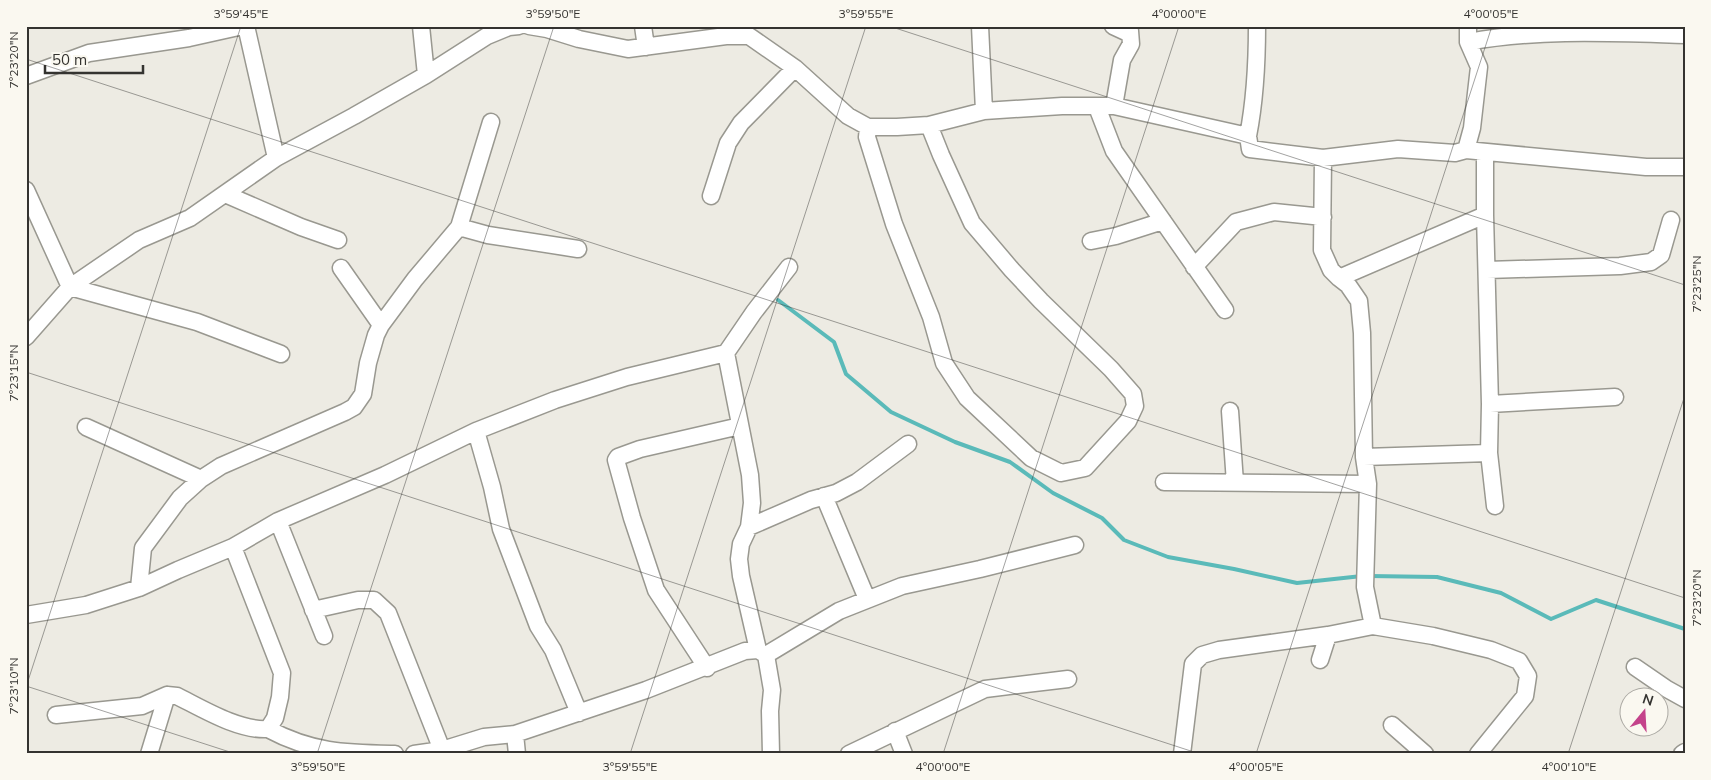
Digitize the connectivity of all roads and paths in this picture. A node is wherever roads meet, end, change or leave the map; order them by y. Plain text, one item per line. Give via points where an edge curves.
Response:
1 (245, 26) edge
2 (421, 26) edge
3 (519, 26) edge
4 (529, 26) edge
5 (643, 26) edge
6 (980, 26) edge
7 (1113, 26) edge
8 (1257, 26) edge
9 (1545, 30) edge
10 (1640, 30) edge
11 (755, 31) edge
12 (1468, 34) edge
13 (1685, 35) edge
14 (646, 47) junction
15 (796, 68) junction
16 (426, 75) junction
17 (26, 76) edge
18 (1114, 106) junction
19 (1097, 107) junction
20 (984, 110) junction
21 (491, 122) dead end
22 (930, 124) junction
23 (868, 127) junction
24 (1248, 136) junction
25 (1466, 150) junction
26 (1485, 152) junction
27 (276, 158) junction
28 (1323, 158) junction
29 (1685, 167) edge
30 (26, 190) edge
31 (225, 194) junction
32 (711, 196) dead end
33 (1485, 215) junction
34 (1323, 217) junction
35 (1671, 220) dead end
36 (1163, 222) junction
37 (459, 227) junction
38 (338, 240) dead end
39 (1091, 241) dead end
40 (578, 249) dead end
41 (789, 267) dead end
42 (1194, 267) junction
43 (341, 268) dead end
44 (1487, 270) junction
45 (1339, 278) junction
46 (70, 287) junction
47 (1225, 310) dead end
48 (381, 325) junction
49 (26, 337) edge
50 (726, 353) junction
51 (282, 354) dead end
52 (1615, 397) dead end
53 (1490, 404) junction
54 (1230, 411) dead end
55 (740, 426) junction
56 (86, 427) dead end
57 (476, 432) junction
58 (908, 444) dead end
59 (1489, 453) junction
60 (1364, 457) junction
61 (201, 479) junction
62 (1164, 482) dead end
63 (1235, 483) junction
64 (1368, 484) junction
65 (824, 496) junction
66 (1495, 506) dead end
67 (278, 521) junction
68 (749, 527) junction
69 (1075, 545) dead end
70 (233, 547) junction
71 (139, 588) junction
72 (867, 599) junction
73 (313, 610) junction
74 (26, 615) edge
75 (1373, 626) junction
76 (1328, 635) junction
77 (324, 636) dead end
78 (762, 653) junction
79 (1320, 660) dead end
80 (1635, 667) dead end
81 (707, 668) junction
82 (1068, 679) dead end
83 (167, 695) junction
84 (1685, 699) edge
85 (579, 713) junction
86 (56, 715) dead end
87 (1392, 725) dead end
88 (268, 729) junction
89 (895, 730) junction
90 (514, 734) junction
91 (1685, 752) edge
92 (427, 753) edge
93 (149, 754) edge
94 (395, 754) edge
95 (517, 754) edge
96 (772, 754) edge
97 (848, 754) edge
98 (904, 754) edge
99 (1182, 754) edge
100 (1425, 754) edge
101 (1478, 754) edge
102 (1682, 754) edge

1 - 17 street via 89,53
1 - 27 street
2 - 16 street
3 - 16 street via 487,36
4 - 14 street via 628,48
5 - 14 street
6 - 20 street
7 - 18 street via 1126,32 1130,30 1131,44 1122,60
8 - 24 street via 1253,109
9 - 10 street
9 - 12 street via 1494,38
10 - 13 street
11 - 14 street
11 - 15 street
12 - 25 street via 1480,67
15 - 23 street via 848,116
15 - 32 street via 741,123 728,142
16 - 27 street
18 - 19 street
18 - 24 street
19 - 20 street
19 - 36 street via 1114,151
20 - 22 street
21 - 37 street
22 - 23 street
22 - 23 street via 972,223 1035,294 1133,394 1135,406 1128,421 1085,468 1061,473 1031,458 967,398 944,363 931,317 894,224 867,137
24 - 28 street via 1250,149
25 - 26 street
25 - 28 street via 1455,153 1398,149
26 - 29 street via 1646,167
26 - 33 street
27 - 31 street
28 - 34 street
30 - 46 street
31 - 38 street
31 - 46 street via 190,218 139,240
33 - 44 street
33 - 45 street
34 - 42 street via 1274,212 1236,222
34 - 45 street via 1322,250 1331,270
35 - 44 street via 1661,255 1651,262
36 - 39 street
36 - 42 street
37 - 40 street via 488,235
37 - 48 street
41 - 50 street
42 - 47 street
43 - 48 street
44 - 53 street
45 - 60 street via 1354,291 1359,301
46 - 49 street
46 - 51 street via 197,322
48 - 61 street via 368,363 363,394 354,407 221,466
50 - 55 street
50 - 57 street via 628,377 555,400
52 - 53 street
53 - 59 street
54 - 63 street
55 - 68 street via 750,475 752,503
55 - 81 street via 640,449 616,460 656,590
56 - 61 street
57 - 67 street
57 - 85 street via 501,529 538,626 553,650
58 - 65 street via 857,482
59 - 60 street
59 - 66 street
60 - 64 street
61 - 71 street via 180,498 143,548
62 - 63 street
63 - 64 street
64 - 75 street via 1366,587
65 - 68 street
65 - 72 street
67 - 70 street
67 - 73 street
68 - 78 street via 741,544 739,560
69 - 72 street via 902,586
70 - 71 street
70 - 88 street via 282,673 275,718
71 - 74 street via 86,605
72 - 78 street
73 - 77 street
73 - 92 street via 358,600 374,600 388,613
75 - 76 street
75 - 101 street via 1433,636 1491,650 1519,661 1528,676 1525,696
76 - 79 street
76 - 99 street via 1202,655 1193,664
78 - 81 street via 745,651
78 - 96 street via 772,690
80 - 84 street
81 - 85 street
82 - 89 street via 985,689
83 - 86 street via 142,706
83 - 88 street via 177,696 242,726
83 - 93 street
85 - 90 street
87 - 100 street
88 - 94 street via 290,740 321,749
89 - 97 street
89 - 98 street
90 - 92 street via 484,737
90 - 95 street
91 - 102 street

